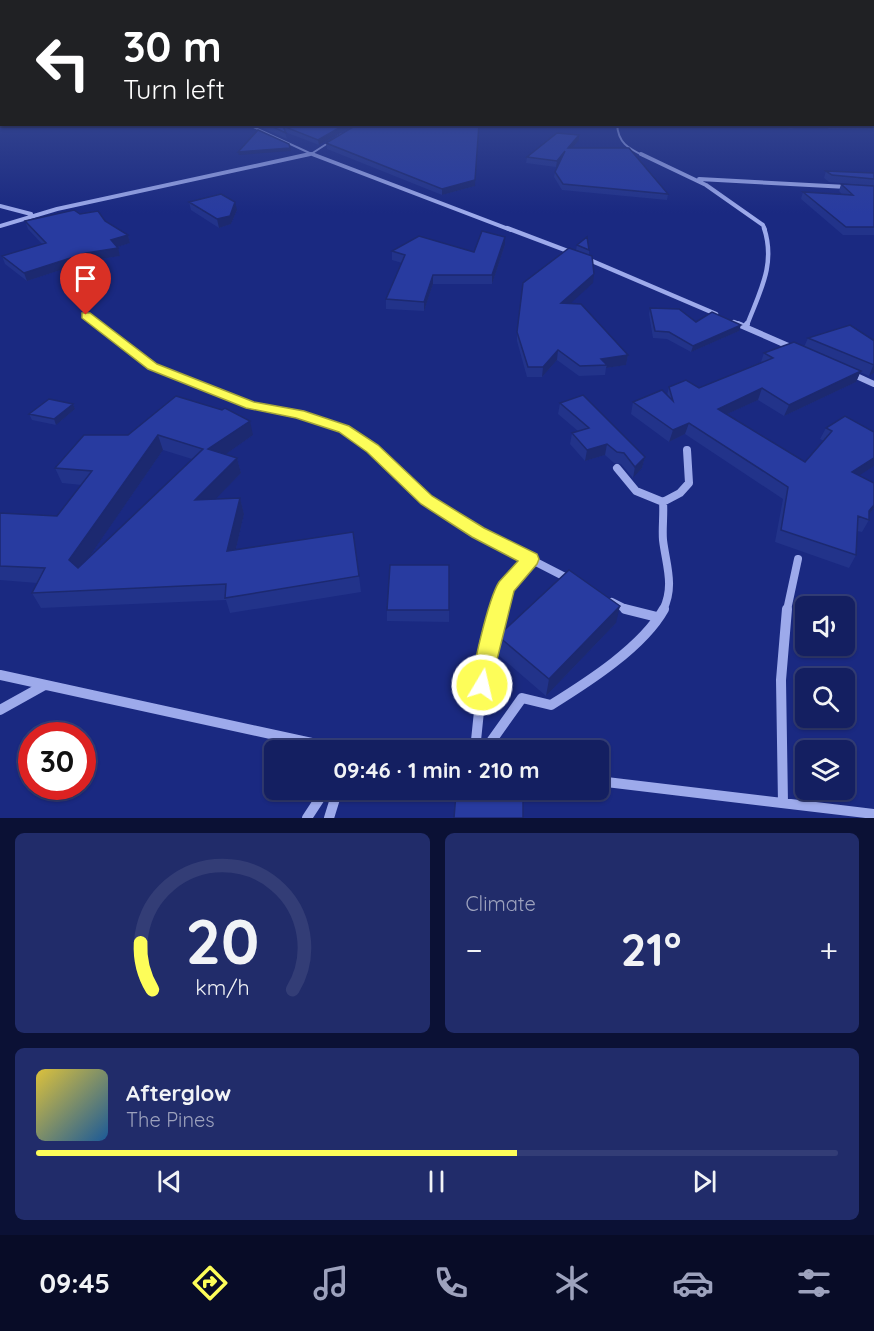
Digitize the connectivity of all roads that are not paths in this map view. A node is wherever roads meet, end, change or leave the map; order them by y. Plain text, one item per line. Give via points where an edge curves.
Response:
1 (273, 136) edge
2 (340, 136) edge
3 (618, 136) edge
4 (311, 154) junction
5 (692, 178) junction
6 (854, 188) edge
7 (0, 206) edge
8 (33, 215) junction
9 (0, 226) edge
10 (86, 315) dead end
11 (746, 327) junction
12 (799, 351) edge
13 (842, 369) edge
14 (874, 384) edge
15 (687, 450) dead end
16 (617, 468) dead end
17 (663, 502) junction
18 (530, 559) junction
19 (798, 559) dead end
20 (574, 581) edge
21 (600, 595) edge
22 (657, 617) junction
23 (0, 675) edge
24 (43, 686) junction
25 (0, 710) edge
26 (297, 740) edge
27 (477, 740) edge
28 (492, 740) edge
29 (609, 782) edge
30 (319, 800) edge
31 (335, 800) edge
32 (783, 803) junction
33 (850, 814) edge
34 (874, 814) edge
35 (307, 818) edge
36 (329, 818) edge

1 - 4 street
2 - 4 street
3 - 5 street via 626,147
4 - 8 street
4 - 11 street via 511,228
5 - 6 street
5 - 11 street via 763,225 770,246 767,273
7 - 8 street
8 - 9 street
10 - 18 street via 152,367 251,405 299,414 344,429 373,448 427,500 478,533
11 - 12 street
13 - 14 street
15 - 17 street via 689,483
16 - 17 street via 636,491
17 - 22 street via 669,598
18 - 20 street
18 - 27 street via 506,588 484,663
19 - 32 street via 791,582 780,672
21 - 22 street via 628,610
22 - 28 street via 640,638 583,686 551,705 522,698
23 - 24 street
24 - 25 street
24 - 26 street
29 - 32 street
30 - 35 street
31 - 36 street
32 - 33 street
33 - 34 street

